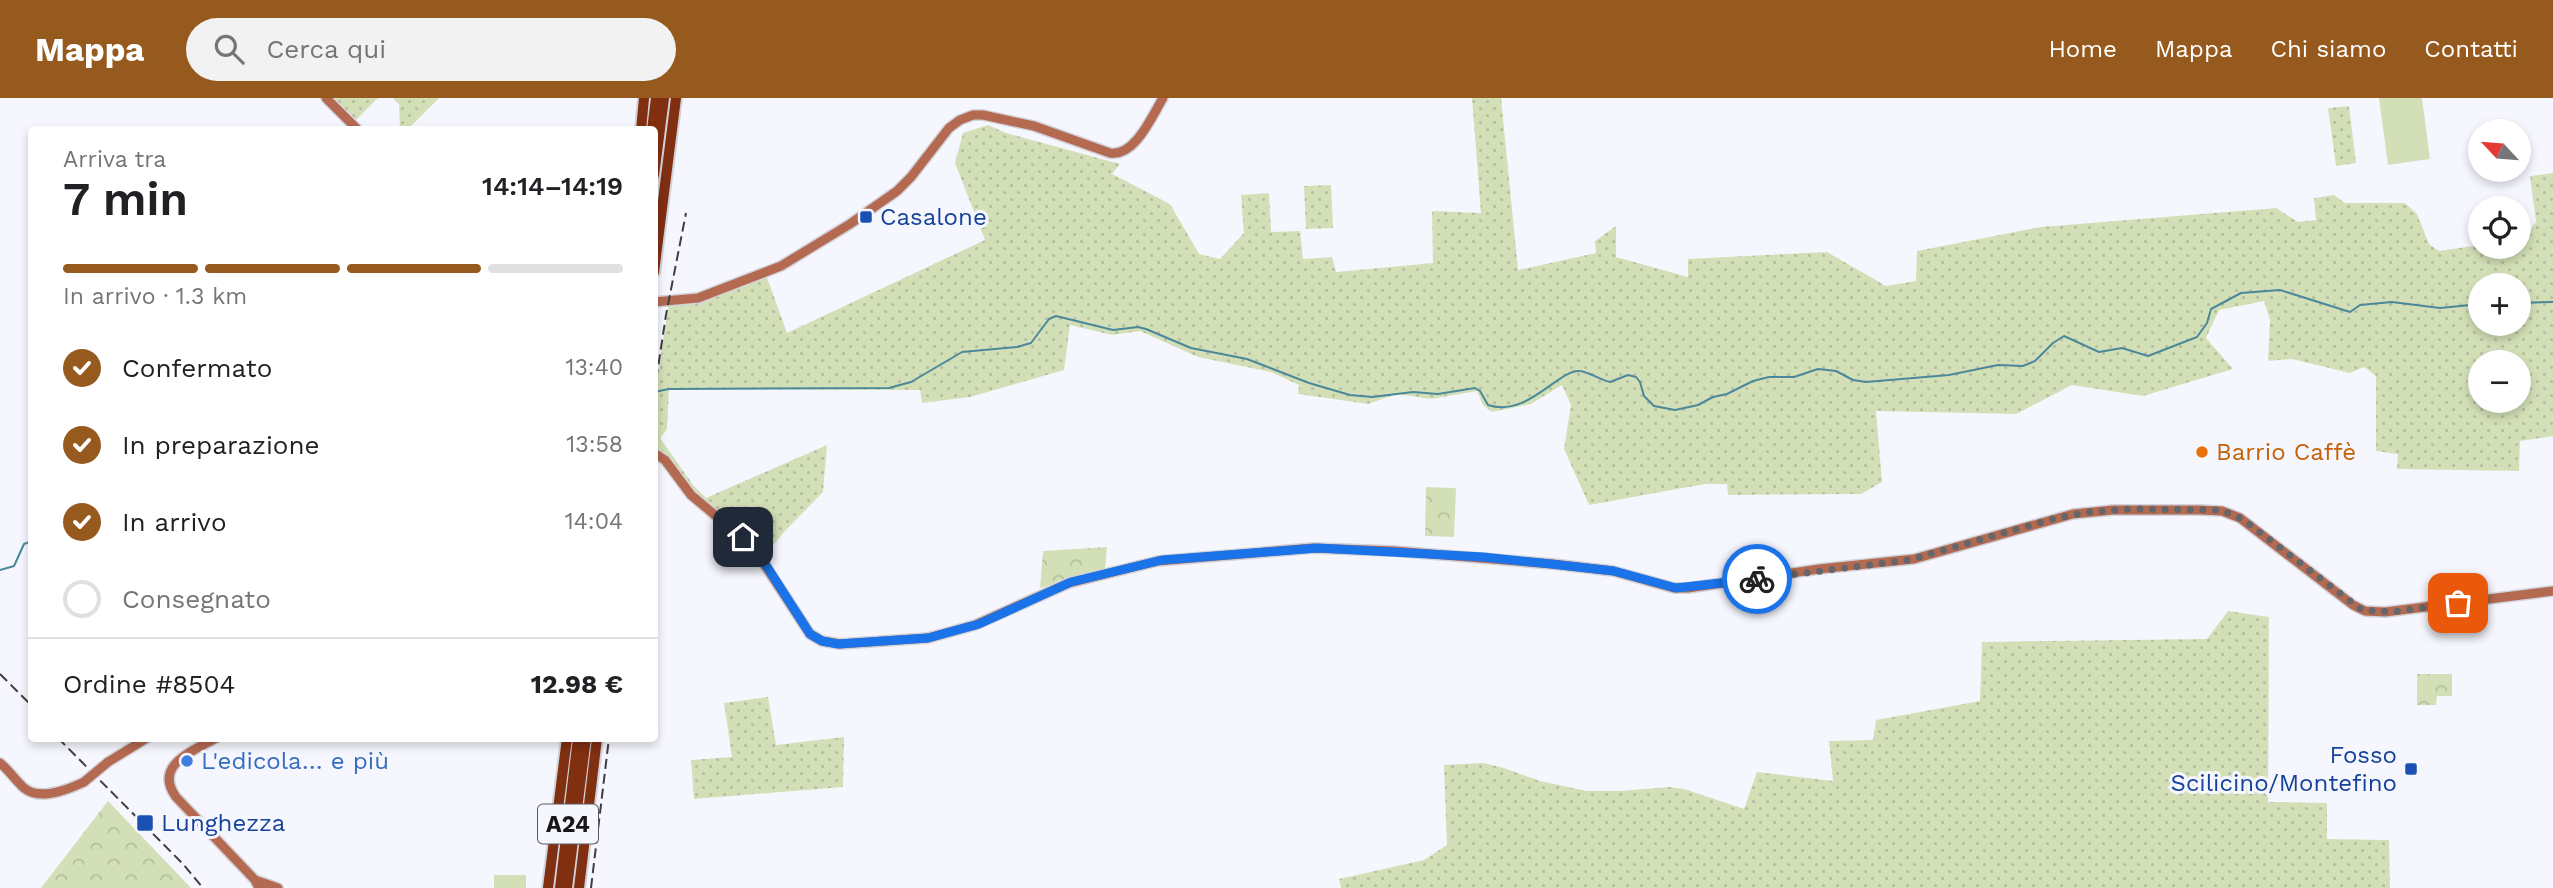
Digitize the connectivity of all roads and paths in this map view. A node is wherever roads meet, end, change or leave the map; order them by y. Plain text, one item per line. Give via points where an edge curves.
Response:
1 (326, 98) edge
2 (644, 98) edge
3 (656, 98) edge
4 (664, 98) edge
5 (676, 98) edge
6 (1163, 98) edge
7 (354, 126) edge
8 (640, 126) edge
9 (652, 126) edge
10 (658, 144) edge
11 (658, 242) edge
12 (658, 302) edge
13 (658, 456) edge
14 (2553, 591) edge
15 (140, 742) edge
16 (569, 742) edge
17 (578, 742) edge
18 (585, 742) edge
19 (594, 742) edge
20 (198, 743) edge
21 (579, 761) junction
22 (0, 763) edge
23 (257, 884) edge
24 (278, 888) edge
25 (287, 888) edge
26 (548, 888) edge
27 (560, 888) edge
28 (568, 888) edge
29 (579, 888) edge

1 - 7 street
2 - 8 highway
3 - 9 highway
4 - 10 highway
5 - 11 highway
6 - 12 street via 1131,146 1119,153 1022,124 983,115 965,117 947,130 897,191 793,260 698,298
13 - 14 street via 691,495 753,547 810,634 838,644 919,639 963,629 1069,583 1176,558 1363,549 1601,569 1674,588 1692,588 1909,560 2060,517 2131,509 2218,510 2234,515 2353,605 2369,612
15 - 22 street, bridge via 84,782 51,793 37,794 25,788
16 - 21 highway
17 - 21 highway, A24
18 - 21 highway, A24
19 - 21 highway
20 - 23 street via 174,765 169,785
21 - 26 highway
21 - 27 highway, A24
21 - 28 highway, A24
21 - 29 highway
23 - 24 street
24 - 25 street

